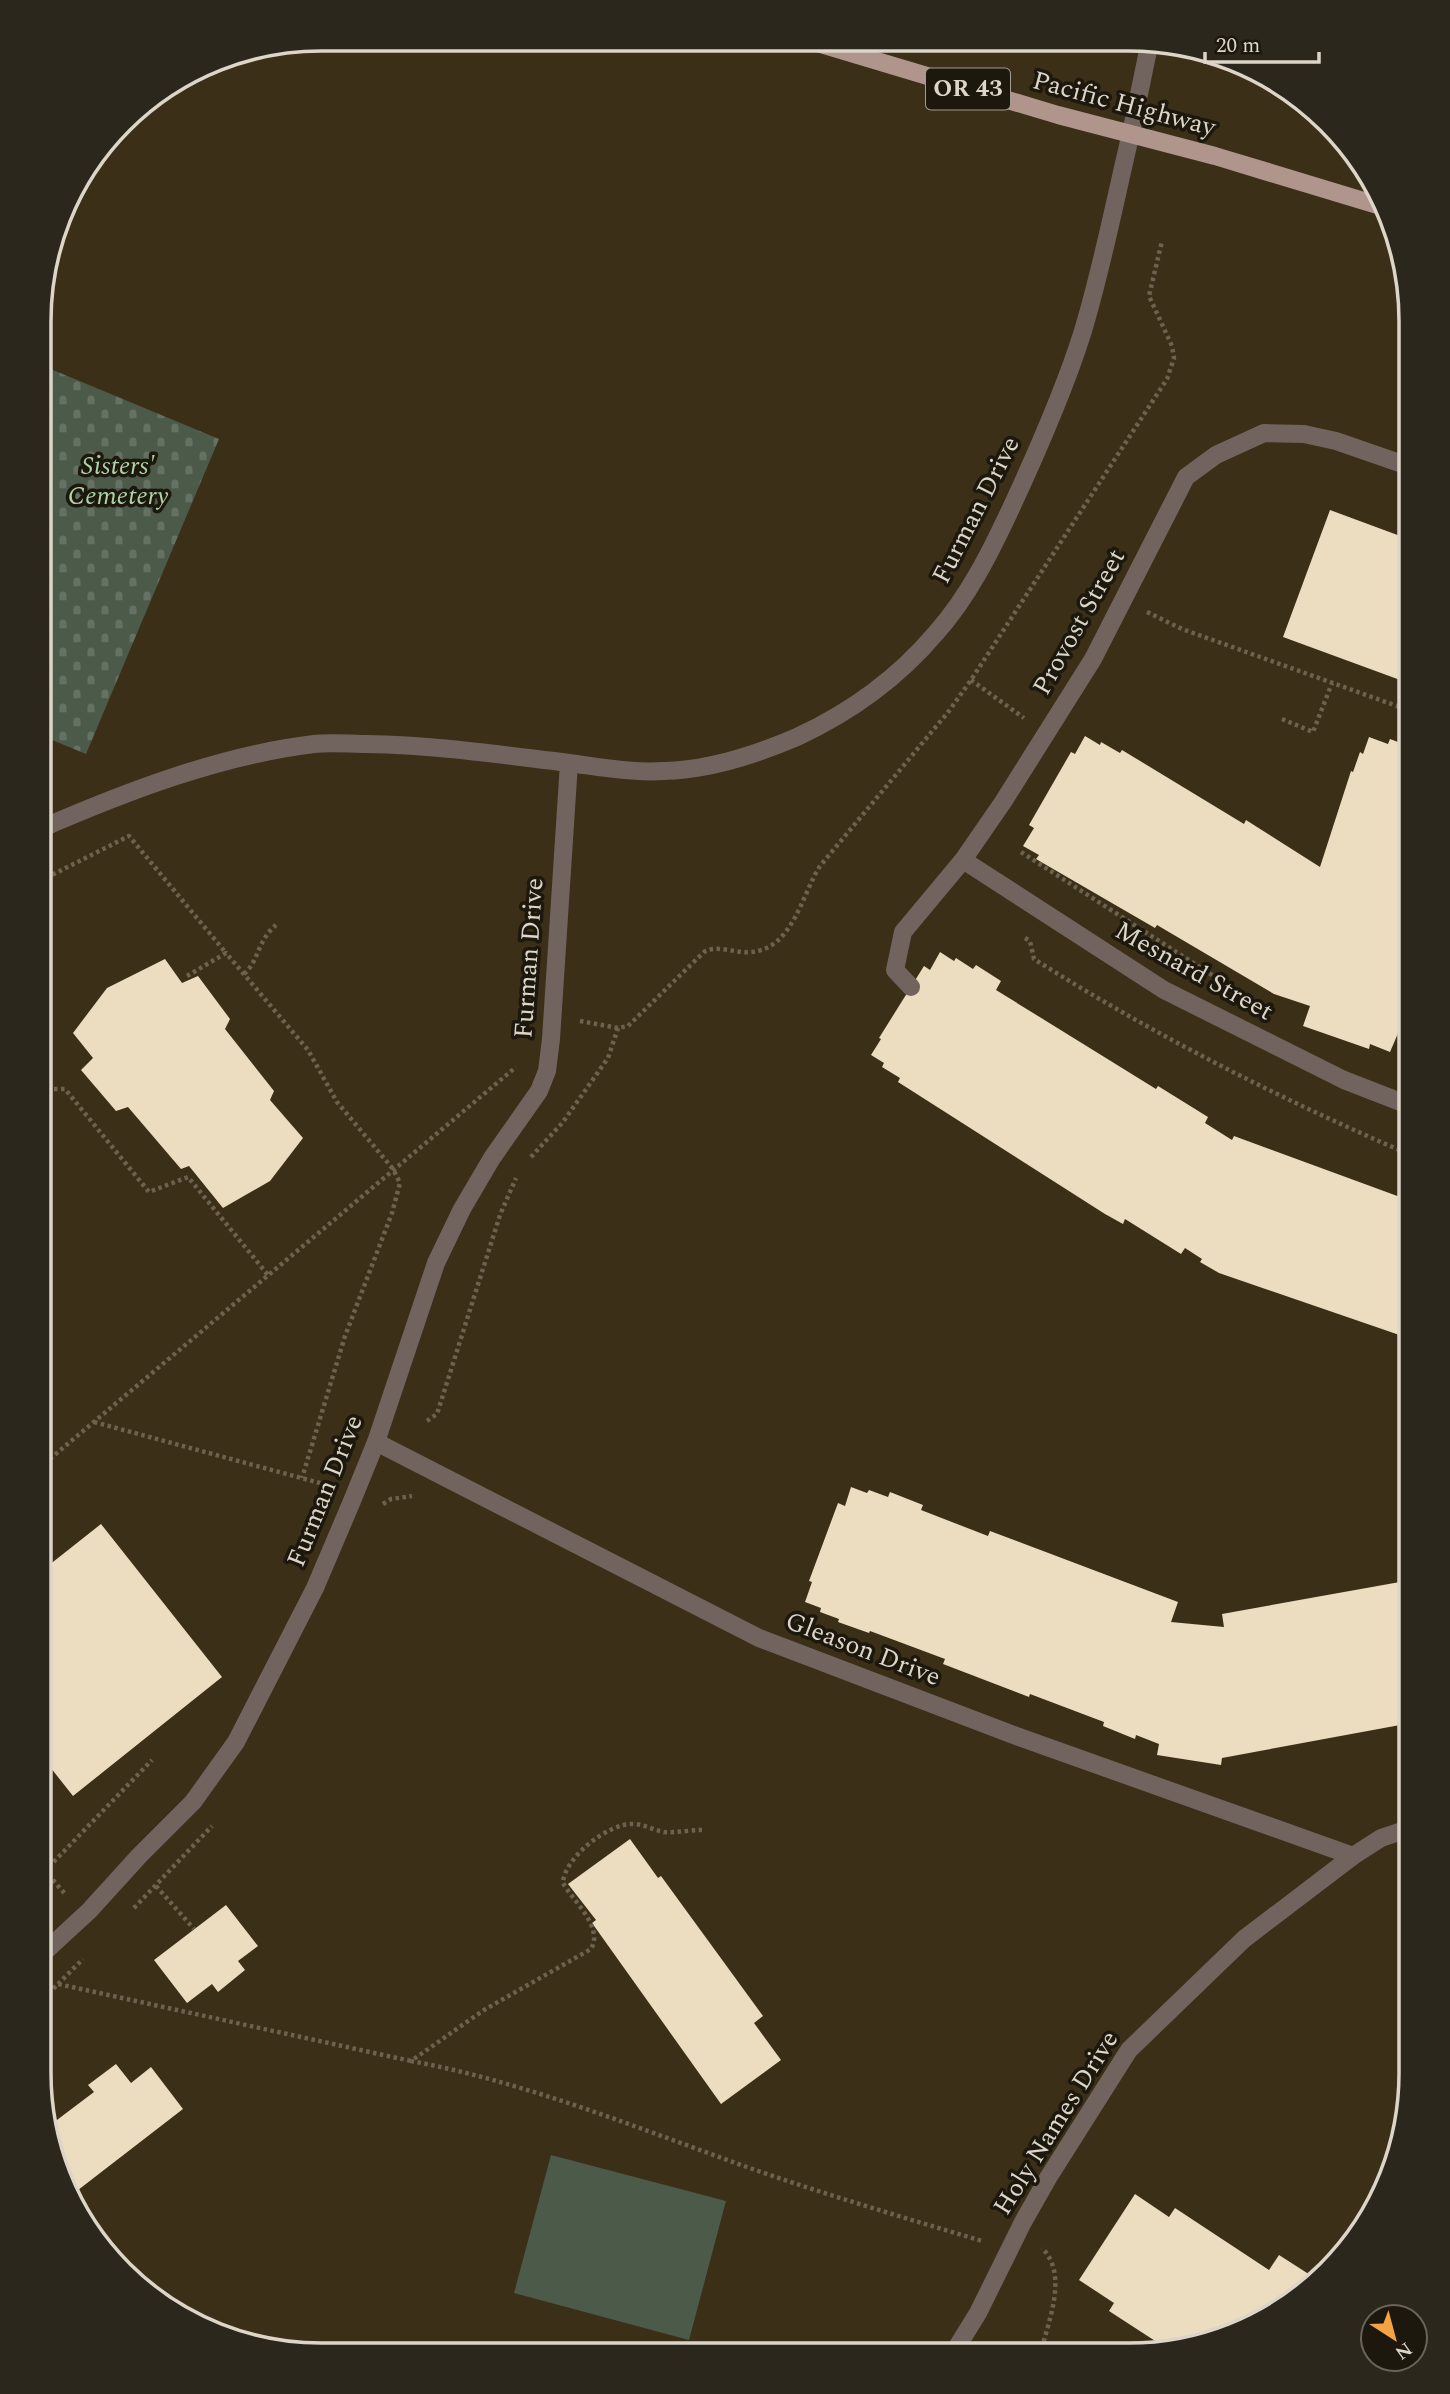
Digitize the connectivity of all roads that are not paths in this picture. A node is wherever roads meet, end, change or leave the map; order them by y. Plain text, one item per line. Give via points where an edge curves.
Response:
1 (844, 51) edge
2 (1148, 51) edge
3 (1131, 133) junction
4 (1372, 204) edge
5 (1399, 463) edge
6 (569, 763) junction
7 (51, 820) edge
8 (963, 860) junction
9 (911, 987) dead end
10 (1399, 1101) edge
11 (376, 1442) junction
12 (1399, 1832) edge
13 (1353, 1856) junction
14 (51, 1946) edge
15 (959, 2343) edge

1 - 3 main road, Pacific Highway / OR 43
2 - 3 street, Furman Drive
3 - 4 main road, Pacific Highway / OR 43
3 - 6 street, Furman Drive via 1081,335 1033,461 993,547 937,633 898,673 856,705 803,734 737,760 665,771
5 - 8 street, Provost Street via 1336,441 1264,433 1216,455 1186,477 1093,659
6 - 7 street via 414,745 317,743 260,753
6 - 11 street, Furman Drive via 547,1072 462,1209 436,1263
8 - 9 street, Provost Street via 904,932 895,970
8 - 10 street, Mesnard Street via 1164,990 1344,1080
11 - 13 street, Gleason Drive via 759,1637 1019,1737
11 - 14 street, Furman Drive via 315,1588 236,1742 193,1802
12 - 13 street, Holy Names Drive
13 - 15 street, Holy Names Drive via 1244,1939 1129,2050 1048,2178

